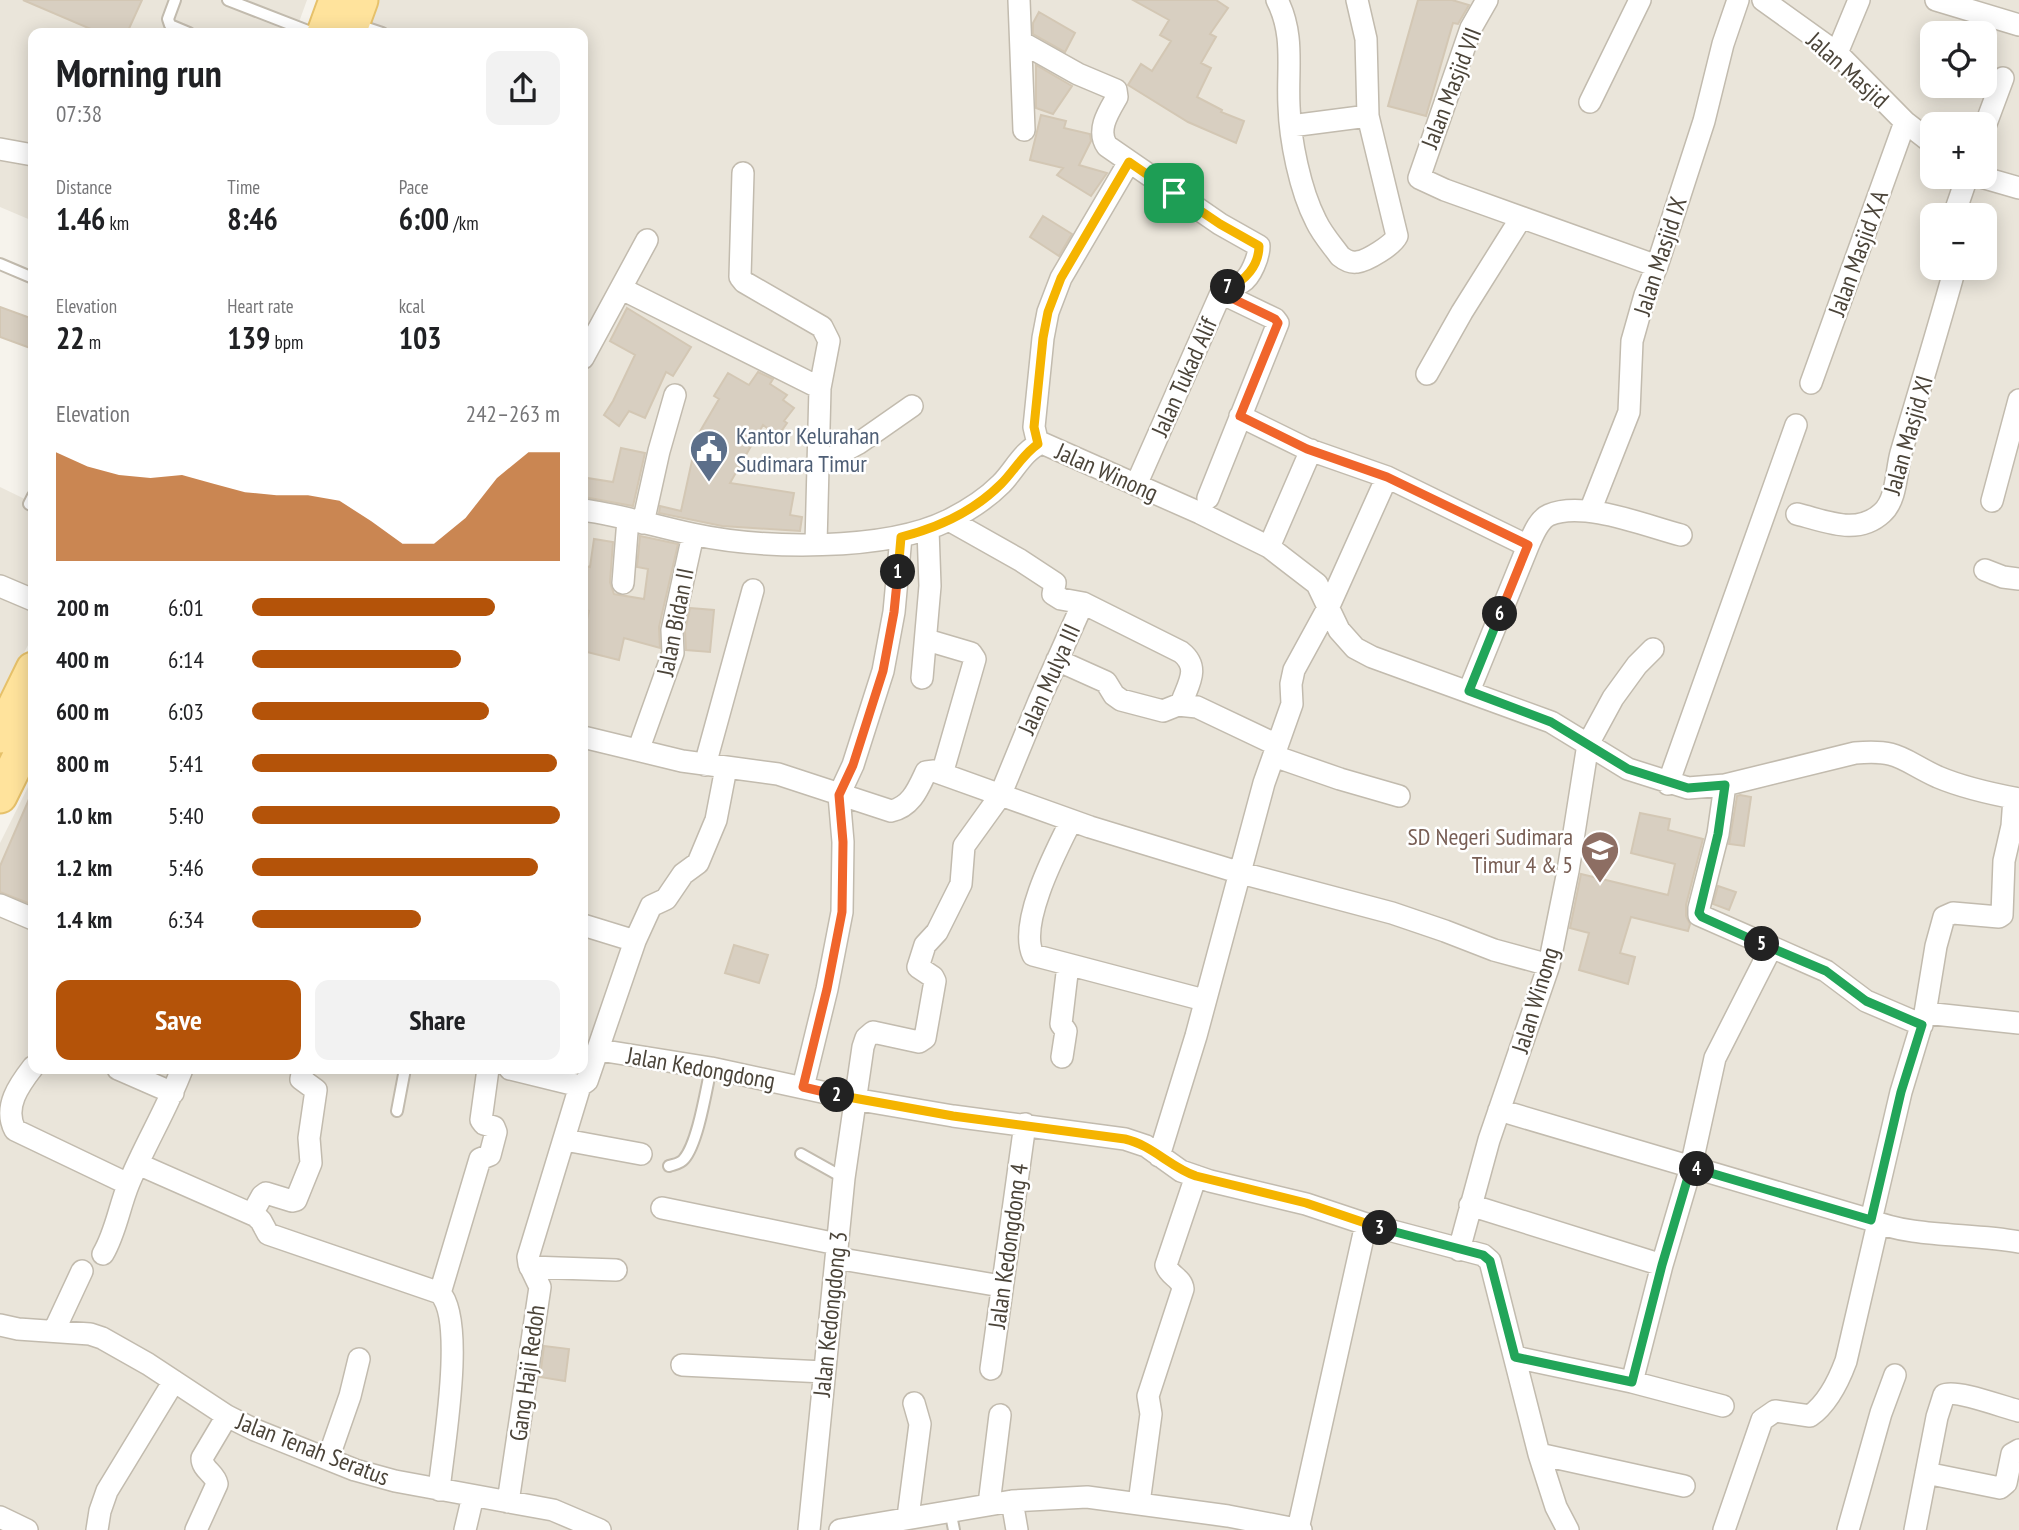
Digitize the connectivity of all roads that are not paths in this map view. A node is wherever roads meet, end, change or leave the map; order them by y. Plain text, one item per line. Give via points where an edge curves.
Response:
1 (175, 0) edge
2 (228, 0) edge
3 (1019, 0) edge
4 (1277, 0) edge
5 (1357, 0) edge
6 (1487, 0) edge
7 (1640, 0) edge
8 (1738, 0) edge
9 (1763, 0) edge
10 (1859, 0) edge
11 (1936, 0) edge
12 (2019, 25) edge
13 (178, 28) edge
14 (300, 28) edge
15 (1021, 42) junction
16 (1837, 53) junction
17 (2003, 78) dead end
18 (1590, 102) dead end
19 (1990, 112) edge
20 (1368, 116) junction
21 (1905, 122) junction
22 (1291, 126) junction
23 (1024, 130) dead end
24 (1920, 134) edge
25 (0, 149) edge
26 (28, 154) edge
27 (1129, 162) junction
28 (743, 173) dead end
29 (1997, 182) edge
30 (2019, 188) edge
31 (1521, 218) junction
32 (647, 240) dead end
33 (0, 264) edge
34 (1657, 266) junction
35 (28, 276) edge
36 (1952, 280) edge
37 (622, 289) junction
38 (1221, 293) junction
39 (588, 349) edge
40 (1427, 374) dead end
41 (1811, 383) dead end
42 (820, 388) junction
43 (675, 396) dead end
44 (2019, 400) edge
45 (912, 407) dead end
46 (1240, 416) junction
47 (1796, 425) dead end
48 (1038, 444) junction
49 (1311, 450) junction
50 (818, 465) junction
51 (1387, 477) junction
52 (1136, 485) junction
53 (1208, 498) dead end
54 (1992, 501) dead end
55 (588, 511) edge
56 (1590, 511) junction
57 (1797, 514) dead end
58 (949, 520) junction
59 (636, 521) junction
60 (928, 529) junction
61 (693, 534) junction
62 (1681, 536) dead end
63 (901, 537) junction
64 (816, 544) junction
65 (1528, 545) junction
66 (1269, 547) junction
67 (1985, 570) dead end
68 (2019, 579) edge
69 (623, 583) dead end
70 (0, 586) edge
71 (753, 590) dead end
72 (28, 598) edge
73 (1083, 603) junction
74 (1329, 606) junction
75 (927, 640) junction
76 (1653, 649) dead end
77 (1057, 660) junction
78 (922, 678) dead end
79 (1469, 691) junction
80 (28, 692) edge
81 (1181, 704) junction
82 (20, 726) edge
83 (588, 738) edge
84 (1588, 744) junction
85 (639, 748) junction
86 (1275, 751) junction
87 (716, 766) junction
88 (942, 774) junction
89 (1671, 775) junction
90 (1725, 785) junction
91 (839, 795) junction
92 (0, 796) edge
93 (1000, 796) junction
94 (1399, 796) dead end
95 (2016, 798) edge
96 (1071, 821) junction
97 (1241, 873) junction
98 (0, 905) edge
99 (28, 917) edge
100 (588, 927) edge
101 (635, 941) junction
102 (1771, 947) junction
103 (1068, 965) junction
104 (1549, 965) junction
105 (1204, 1000) junction
106 (1923, 1019) junction
107 (2019, 1023) edge
108 (599, 1050) junction
109 (1062, 1057) dead end
110 (711, 1068) junction
111 (28, 1072) edge
112 (129, 1074) edge
113 (180, 1074) edge
114 (302, 1074) edge
115 (404, 1074) edge
116 (487, 1074) edge
117 (531, 1074) edge
118 (580, 1086) junction
119 (803, 1087) junction
120 (6, 1092) edge
121 (173, 1093) junction
122 (854, 1099) junction
123 (1499, 1110) junction
124 (397, 1111) dead end
125 (1025, 1124) junction
126 (565, 1140) junction
127 (641, 1154) dead end
128 (801, 1154) dead end
129 (1159, 1156) junction
130 (138, 1164) junction
131 (669, 1166) dead end
132 (1691, 1167) junction
133 (1196, 1176) junction
134 (844, 1178) junction
135 (128, 1184) junction
136 (1470, 1205) junction
137 (662, 1208) dead end
138 (252, 1214) junction
139 (1875, 1222) junction
140 (1366, 1224) junction
141 (2019, 1242) edge
142 (1459, 1250) junction
143 (836, 1251) junction
144 (103, 1254) dead end
145 (1662, 1265) junction
146 (530, 1267) junction
147 (615, 1270) dead end
148 (82, 1271) dead end
149 (1001, 1286) junction
150 (440, 1293) junction
151 (0, 1325) edge
152 (54, 1331) junction
153 (1515, 1357) junction
154 (359, 1359) dead end
155 (682, 1366) dead end
156 (991, 1369) dead end
157 (824, 1372) junction
158 (1895, 1375) dead end
159 (174, 1381) junction
160 (1632, 1382) junction
161 (915, 1403) dead end
162 (1723, 1406) dead end
163 (2019, 1410) edge
164 (1000, 1415) dead end
165 (227, 1416) junction
166 (2019, 1450) edge
167 (1539, 1454) junction
168 (328, 1459) junction
169 (1926, 1473) junction
170 (1684, 1486) dead end
171 (439, 1490) junction
172 (473, 1496) junction
173 (1012, 1501) junction
174 (508, 1502) junction
175 (1139, 1503) junction
176 (989, 1504) junction
177 (0, 1517) edge
178 (908, 1517) junction
179 (952, 1520) edge
180 (1227, 1523) edge
181 (27, 1530) edge
182 (97, 1530) edge
183 (195, 1530) edge
184 (465, 1530) edge
185 (600, 1530) edge
186 (809, 1530) edge
187 (840, 1530) edge
188 (1017, 1530) edge
189 (1300, 1530) edge
190 (1568, 1530) edge
191 (1724, 1530) edge
192 (1848, 1530) edge
193 (1915, 1530) edge

1 - 13 lane via 168,19
2 - 14 lane
3 - 15 street
4 - 22 street via 1288,28
5 - 20 street via 1366,38
6 - 31 street, Jalan Masjid VII via 1471,28 1419,178
7 - 18 street
8 - 34 street, Jalan Masjid IX
9 - 16 street, Jalan Masjid
10 - 16 street
11 - 12 street
15 - 23 street
15 - 27 street, Jalan Tukad Alif via 1118,92 1102,138
16 - 21 street, Jalan Masjid
17 - 19 street
20 - 22 street
20 - 22 street via 1397,236 1389,246 1358,262 1340,256 1316,222 1304,194
21 - 24 street, Jalan Masjid
21 - 41 street, Jalan Masjid X A
25 - 26 street
27 - 38 street, Jalan Tukad Alif via 1256,243 1259,252 1247,278
27 - 48 street via 1061,278 1048,312 1034,427
28 - 42 street via 740,277 827,332
29 - 30 street
31 - 34 street
31 - 40 street
32 - 37 street
33 - 35 lane
34 - 56 street, Jalan Masjid IX via 1632,341 1629,412
36 - 57 street, Jalan Masjid XI via 1889,505 1867,523 1854,526
37 - 39 street
37 - 42 street
38 - 46 street via 1278,323
38 - 52 street, Jalan Tukad Alif
42 - 50 street
43 - 59 street
44 - 54 street
45 - 50 street
46 - 49 street
46 - 53 street
47 - 89 street
48 - 52 street, Jalan Winong
48 - 58 street, Jalan Winong via 1001,484
49 - 51 street
49 - 66 street
50 - 64 street
51 - 65 street
51 - 74 street
52 - 66 street, Jalan Winong
55 - 59 street, Jalan Winong
56 - 62 street
56 - 65 street via 1548,515
58 - 60 street, Jalan Winong
58 - 73 street, Jalan Mulya III via 1055,583 1053,594 1061,599
59 - 61 street, Jalan Winong
59 - 69 street
60 - 63 street, Jalan Winong
60 - 75 street
61 - 64 street, Jalan Winong
61 - 85 street, Jalan Bidan II via 671,630 673,653
63 - 64 street, Jalan Winong
63 - 91 street via 883,671
65 - 79 street
66 - 74 street, Jalan Winong via 1317,584
67 - 68 street
70 - 72 street
71 - 87 street
73 - 77 street, Jalan Mulya III
73 - 81 street via 1189,658 1193,672
74 - 79 street, Jalan Winong via 1339,630 1355,648
74 - 86 street via 1294,670 1293,704
75 - 78 street
75 - 88 street via 971,653 975,660
76 - 84 street, Jalan Winong via 1613,698
77 - 81 street via 1106,682 1121,700 1163,711
77 - 93 street, Jalan Mulya III
79 - 84 street, Jalan Winong via 1551,722
80 - 82 main road
81 - 86 street via 1211,712
82 - 92 main road
83 - 85 street
84 - 89 street via 1628,769
84 - 104 street, Jalan Winong
85 - 87 street
86 - 94 street
86 - 97 street
87 - 91 street via 778,774
87 - 101 street via 720,805 698,863 683,874 666,899 652,906
88 - 91 street via 926,772 915,795 899,810
88 - 93 street
89 - 90 street via 1688,788
90 - 95 street via 1875,751 1895,754 1967,787
90 - 102 street via 1699,913
91 - 119 street via 842,912
93 - 96 street
93 - 122 street, Jalan Mulya III via 964,846 961,884 937,932 925,944 918,967 935,981 925,1038 919,1042 869,1034
95 - 106 street via 2004,861 2002,915 1953,913 1944,917
96 - 97 street
96 - 103 street via 1046,871 1030,934 1032,955
97 - 104 street via 1392,913
97 - 105 street
98 - 99 street
100 - 101 street
101 - 108 street
102 - 106 street via 1826,971 1866,1001
102 - 132 street via 1716,1058
103 - 105 street
103 - 109 street
104 - 123 street, Jalan Winong
105 - 129 street
106 - 107 street
106 - 139 street via 1901,1092
108 - 110 street, Jalan Kedongdong
108 - 118 street, Jalan Kedongdong via 587,1081
110 - 119 street, Jalan Kedongdong
110 - 131 lane via 694,1140 686,1157
111 - 120 street
112 - 121 street
113 - 121 street
114 - 138 street via 301,1079 316,1090 310,1165 296,1200 266,1193
115 - 124 lane
116 - 150 street via 481,1120 496,1132 490,1155 480,1158
117 - 118 street
118 - 126 street, Gang Haji Redoh
119 - 122 street, Jalan Kedongdong
120 - 135 street via 19,1133
121 - 130 street
122 - 125 street, Jalan Kedongdong
122 - 134 street, Jalan Kedongdong 3
123 - 132 street
123 - 136 street, Jalan Winong
125 - 129 street, Jalan Kedongdong via 1139,1142
125 - 149 street, Jalan Kedongdong 4
126 - 127 street
126 - 146 street, Gang Haji Redoh via 528,1257
128 - 134 lane
129 - 133 street, Jalan Kedongdong
130 - 135 street
130 - 138 street
132 - 139 street
132 - 145 street
133 - 140 street, Jalan Kedongdong via 1306,1203
133 - 175 street via 1166,1265 1183,1289 1148,1395 1151,1414
134 - 143 street, Jalan Kedongdong 3
135 - 144 street
136 - 142 street, Jalan Winong
136 - 145 street
137 - 143 street
138 - 150 street via 268,1234
139 - 141 street via 1895,1229
139 - 191 street via 1838,1380 1821,1408 1810,1416 1775,1411 1762,1420
140 - 142 street, Jalan Kedongdong
140 - 189 street
142 - 153 street, Jalan Kedongdong via 1490,1261
143 - 149 street
143 - 157 street, Jalan Kedongdong 3
145 - 160 street
146 - 147 street
146 - 174 street, Gang Haji Redoh via 539,1289
148 - 152 street
149 - 156 street, Jalan Kedongdong 4
150 - 171 street via 448,1302 453,1353
151 - 152 street, Jalan Tenah Seratus
152 - 159 street, Jalan Tenah Seratus via 102,1338
153 - 160 street
153 - 167 street, Jalan Kedongdong
154 - 168 street
155 - 157 street
157 - 186 street, Jalan Kedongdong 3
158 - 192 street
159 - 165 street, Jalan Tenah Seratus
159 - 182 street via 107,1491
160 - 162 street
161 - 178 street via 919,1424
163 - 169 street via 1947,1393 1940,1402
164 - 176 street
165 - 168 street, Jalan Tenah Seratus
165 - 183 street via 202,1458 217,1484
166 - 169 street via 2012,1454 2006,1483 2000,1488
167 - 170 street
167 - 190 street, Jalan Kedongdong
168 - 171 street, Jalan Tenah Seratus
169 - 193 street
171 - 172 street, Jalan Tenah Seratus
172 - 174 street, Jalan Tenah Seratus
172 - 184 street
173 - 175 street via 1087,1497
173 - 176 street
173 - 188 street
174 - 185 street, Jalan Tenah Seratus via 552,1510
175 - 180 street
176 - 179 street
177 - 181 street
178 - 179 street
178 - 187 street
180 - 189 street

